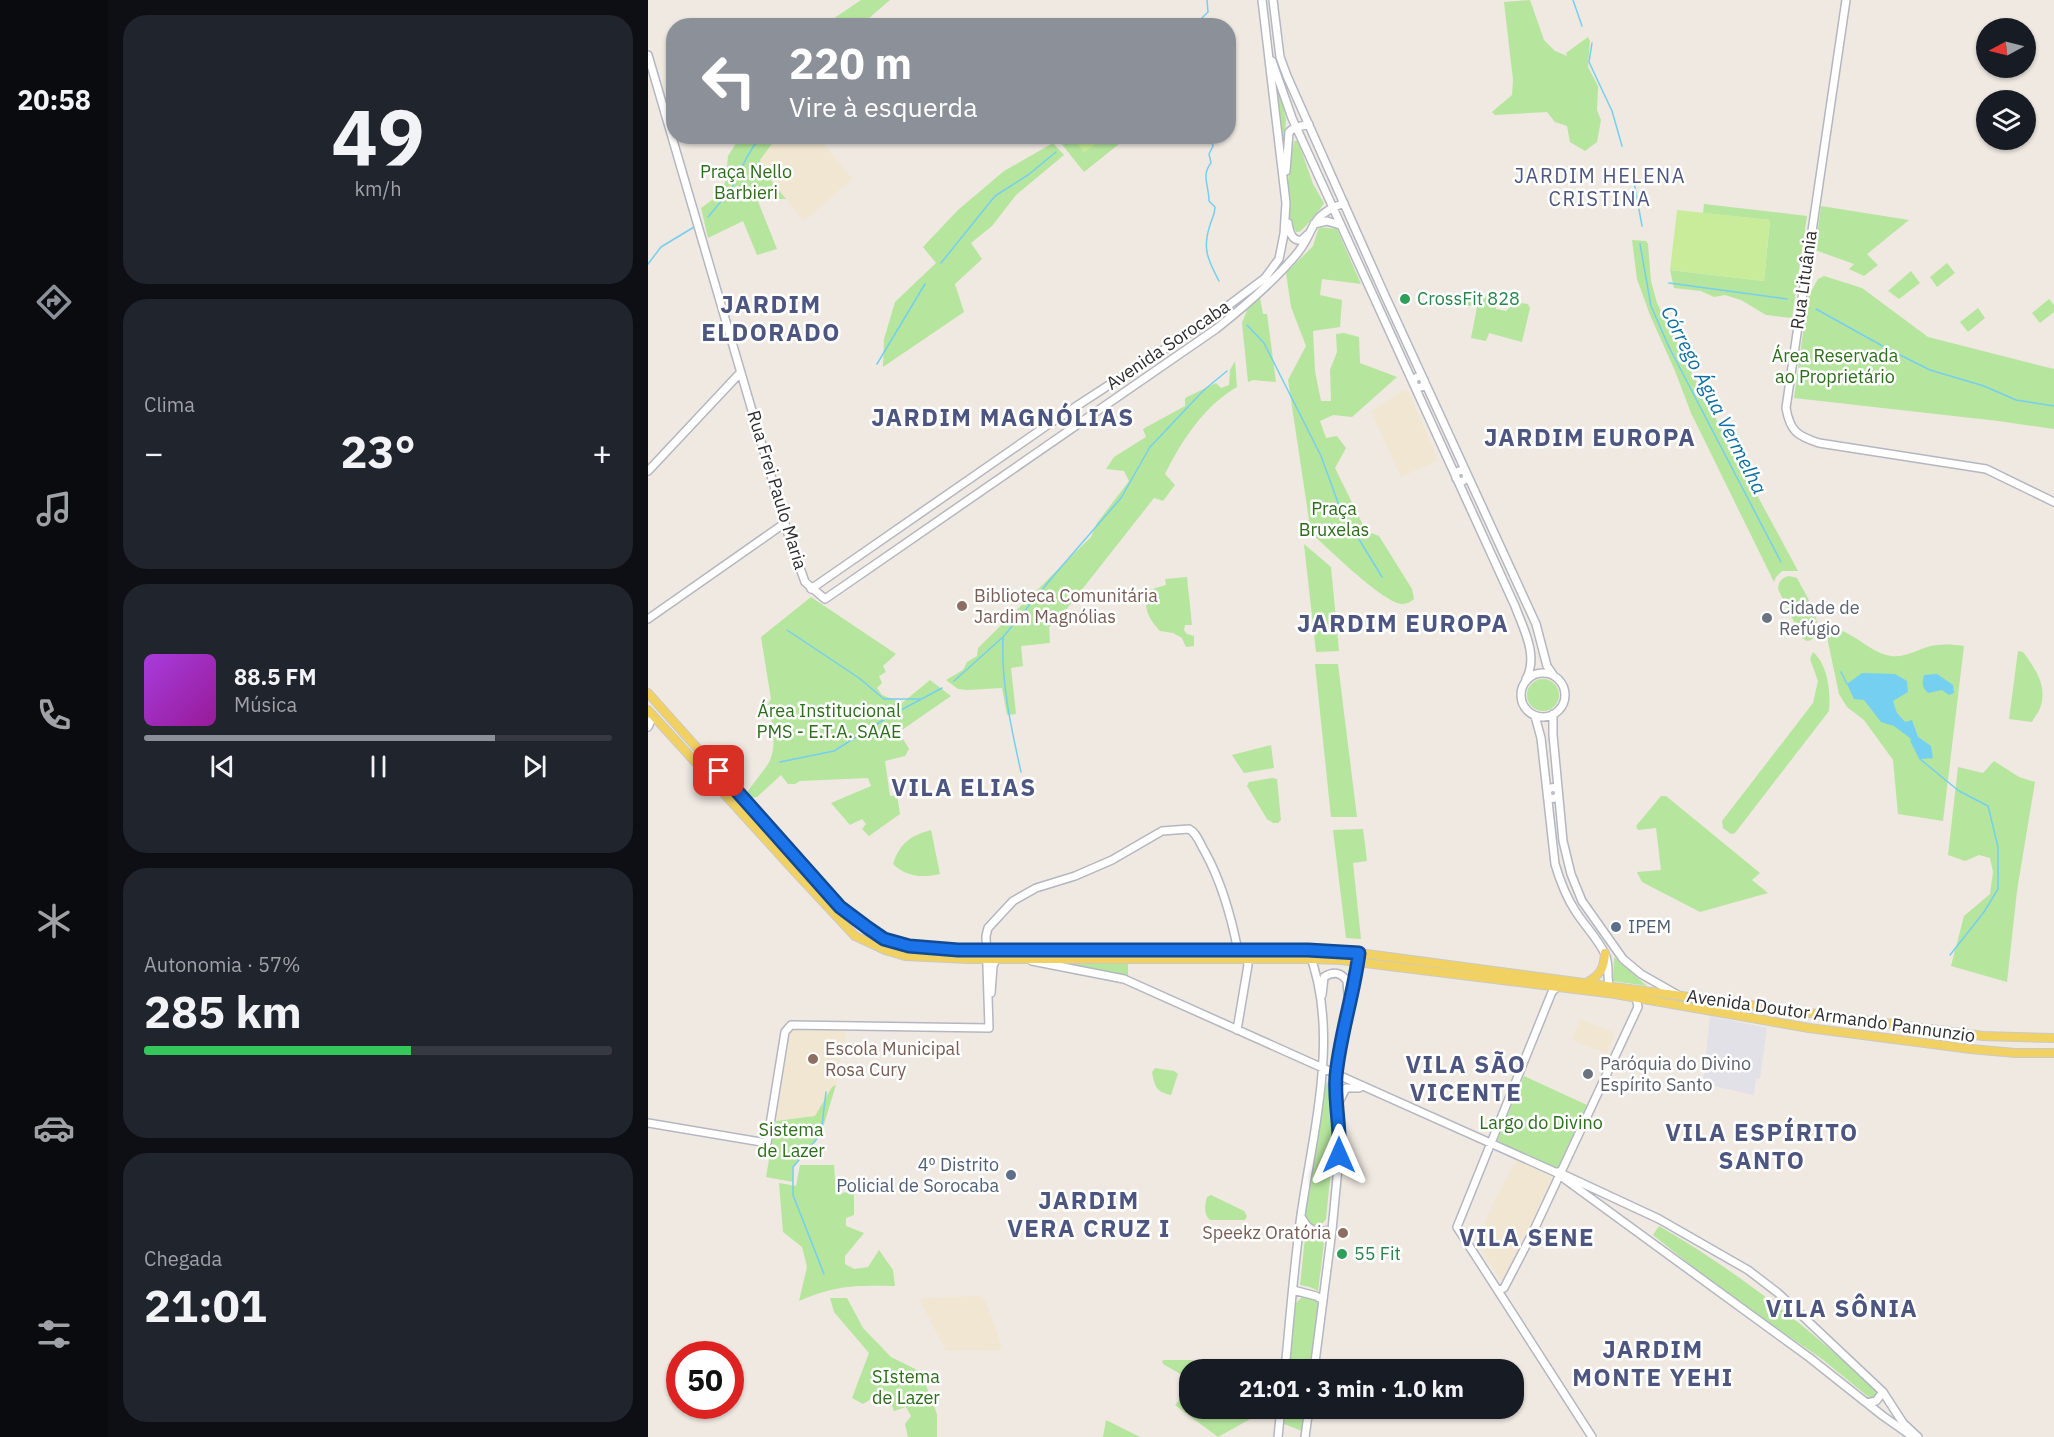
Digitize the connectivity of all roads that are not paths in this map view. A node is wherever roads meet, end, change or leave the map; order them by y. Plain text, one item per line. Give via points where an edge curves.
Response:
1 (1262, 0) edge
2 (1273, 0) edge
3 (1846, 0) edge
4 (1264, 20) junction
5 (648, 55) edge
6 (666, 117) edge
7 (1309, 124) junction
8 (1296, 127) junction
9 (674, 144) edge
10 (1285, 185) junction
11 (1344, 203) junction
12 (1332, 208) junction
13 (1286, 214) junction
14 (1312, 225) junction
15 (1341, 227) junction
16 (1308, 233) junction
17 (1381, 288) junction
18 (1372, 292) junction
19 (740, 373) junction
20 (1424, 380) junction
21 (1413, 385) junction
22 (648, 471) edge
23 (1467, 474) junction
24 (1456, 479) junction
25 (2054, 502) edge
26 (785, 523) junction
27 (811, 590) junction
28 (825, 599) joint
29 (648, 618) edge
30 (1554, 676) junction
31 (1526, 679) junction
32 (650, 695) edge
33 (651, 713) edge
34 (1553, 714) junction
35 (1535, 716) junction
36 (661, 724) junction
37 (648, 727) edge
38 (1558, 792) junction
39 (1547, 794) junction
40 (986, 950) junction
41 (1241, 950) junction
42 (1308, 950) junction
43 (1359, 953) junction
44 (1605, 953) junction
45 (1312, 958) junction
46 (986, 959) junction
47 (996, 959) junction
48 (1247, 959) junction
49 (1025, 960) junction
50 (1357, 962) junction
51 (1588, 982) junction
52 (1608, 985) junction
53 (1556, 988) junction
54 (1615, 994) junction
55 (1678, 995) junction
56 (1636, 998) junction
57 (1322, 1003) junction
58 (1756, 1007) junction
59 (989, 1028) junction
60 (1809, 1028) junction
61 (1238, 1030) junction
62 (2054, 1038) edge
63 (2054, 1053) edge
64 (1340, 1056) junction
65 (1323, 1069) junction
66 (1336, 1076) junction
67 (1364, 1089) junction
68 (1337, 1106) junction
69 (648, 1123) edge
70 (1491, 1143) junction
71 (1558, 1173) junction
72 (1617, 1200) junction
73 (1611, 1213) junction
74 (1301, 1217) junction
75 (1332, 1230) junction
76 (1293, 1290) junction
77 (1498, 1290) junction
78 (1308, 1294) junction
79 (1323, 1300) junction
80 (1292, 1303) junction
81 (1285, 1359) edge
82 (1315, 1359) edge
83 (1883, 1392) junction
84 (1867, 1403) junction
85 (1882, 1416) junction
86 (1280, 1419) edge
87 (1307, 1419) edge
88 (1278, 1437) edge
89 (1305, 1437) edge
90 (1592, 1437) edge
91 (1913, 1437) edge
92 (1918, 1437) edge

1 - 4 street
2 - 7 street via 1283,67
3 - 25 street, Rua Lituânia via 1786,408 1788,418 1800,436 1819,443 1986,469
4 - 8 street via 1272,60
4 - 10 street
5 - 6 street, Rua Frei Paulo Maria
7 - 8 street
7 - 11 street
8 - 10 street via 1290,132
8 - 12 street
9 - 19 street, Rua Frei Paulo Maria
10 - 13 street, Avenida Sorocaba
11 - 12 street, Avenida Sorocaba
11 - 17 street
12 - 14 street, Avenida Sorocaba
12 - 15 street
13 - 16 street via 1295,239 1302,240
13 - 27 street, Avenida Sorocaba via 1279,259 1265,278
14 - 15 street via 1327,221
14 - 16 street, Avenida Sorocaba
15 - 18 street
16 - 28 street, Avenida Sorocaba via 1300,250 1275,278 1216,329
17 - 18 street via 1378,295
17 - 20 street
18 - 21 street
19 - 22 street
19 - 26 street, Rua Frei Paulo Maria
20 - 21 street via 1421,387
20 - 23 street
21 - 24 street
23 - 24 street via 1464,482
23 - 30 street via 1536,624 1545,660
24 - 31 street via 1496,561 1528,642 1532,662
26 - 27 street, Rua Frei Paulo Maria
26 - 29 street
27 - 28 street, Rua Frei Paulo Maria
30 - 31 street via 1540,672
30 - 34 street via 1563,685 1565,698 1563,706
31 - 35 street via 1521,700
32 - 33 main road
32 - 40 main road, Avenida Doutor Armando Pannunzio via 840,907 884,939 909,946
33 - 36 main road, Avenida Doutor Armando Pannunzio
33 - 37 street
34 - 35 street
34 - 38 street
35 - 39 street
36 - 37 street
36 - 46 main road, Avenida Doutor Armando Pannunzio via 855,936 905,956
38 - 39 street via 1552,787
38 - 55 street via 1566,859 1582,902 1623,959
39 - 44 street via 1552,848 1560,880 1574,909
40 - 41 main road, Avenida Doutor Armando Pannunzio
40 - 41 street via 988,928 1013,902 1036,888 1112,860 1162,831 1189,829 1217,875
40 - 46 street
41 - 42 main road, Avenida Doutor Armando Pannunzio
41 - 48 street
42 - 43 main road, Avenida Doutor Armando Pannunzio
42 - 45 street
43 - 50 street
43 - 51 main road, Avenida Doutor Armando Pannunzio
44 - 51 main road via 1604,967
44 - 52 street
45 - 48 main road, Avenida Doutor Armando Pannunzio
45 - 50 main road, Avenida Doutor Armando Pannunzio
45 - 57 street
46 - 47 main road, Avenida Doutor Armando Pannunzio
46 - 59 street
47 - 49 main road, Avenida Doutor Armando Pannunzio
47 - 59 street
48 - 49 main road, Avenida Doutor Armando Pannunzio
48 - 61 street
49 - 61 street via 1124,980
50 - 53 main road, Avenida Doutor Armando Pannunzio
50 - 64 street
51 - 52 main road, Avenida Doutor Armando Pannunzio
52 - 54 street
52 - 55 main road, Avenida Doutor Armando Pannunzio
53 - 54 main road, Avenida Doutor Armando Pannunzio
53 - 70 street
54 - 56 main road, Avenida Doutor Armando Pannunzio
55 - 58 main road, Avenida Doutor Armando Pannunzio
56 - 60 main road, Avenida Doutor Armando Pannunzio
56 - 71 street via 1638,1007
57 - 64 street via 1324,978 1331,973 1344,977 1349,993
57 - 65 street
58 - 60 main road via 1801,1017
58 - 62 main road, Avenida Doutor Armando Pannunzio via 1983,1036
59 - 69 street via 791,1025 785,1032 767,1143
60 - 63 main road, Avenida Doutor Armando Pannunzio via 1971,1049
61 - 65 street
64 - 66 street
65 - 66 street
65 - 74 street
66 - 67 street
66 - 68 street
67 - 68 street via 1346,1088
67 - 70 street
68 - 75 street via 1341,1136
70 - 71 street
70 - 77 street via 1457,1227
71 - 72 street
71 - 73 street
71 - 77 street via 1533,1232 1504,1288
72 - 73 street via 1610,1203
72 - 83 street via 1659,1219 1748,1270 1778,1293
73 - 84 street
74 - 75 street via 1314,1232
74 - 76 street
75 - 79 street
76 - 78 street
76 - 80 street
77 - 90 street
78 - 79 street
78 - 80 street
79 - 82 street
80 - 81 street
83 - 84 street via 1876,1401
83 - 85 street
83 - 92 street via 1903,1423
84 - 85 street
85 - 91 street
86 - 88 street
87 - 89 street

